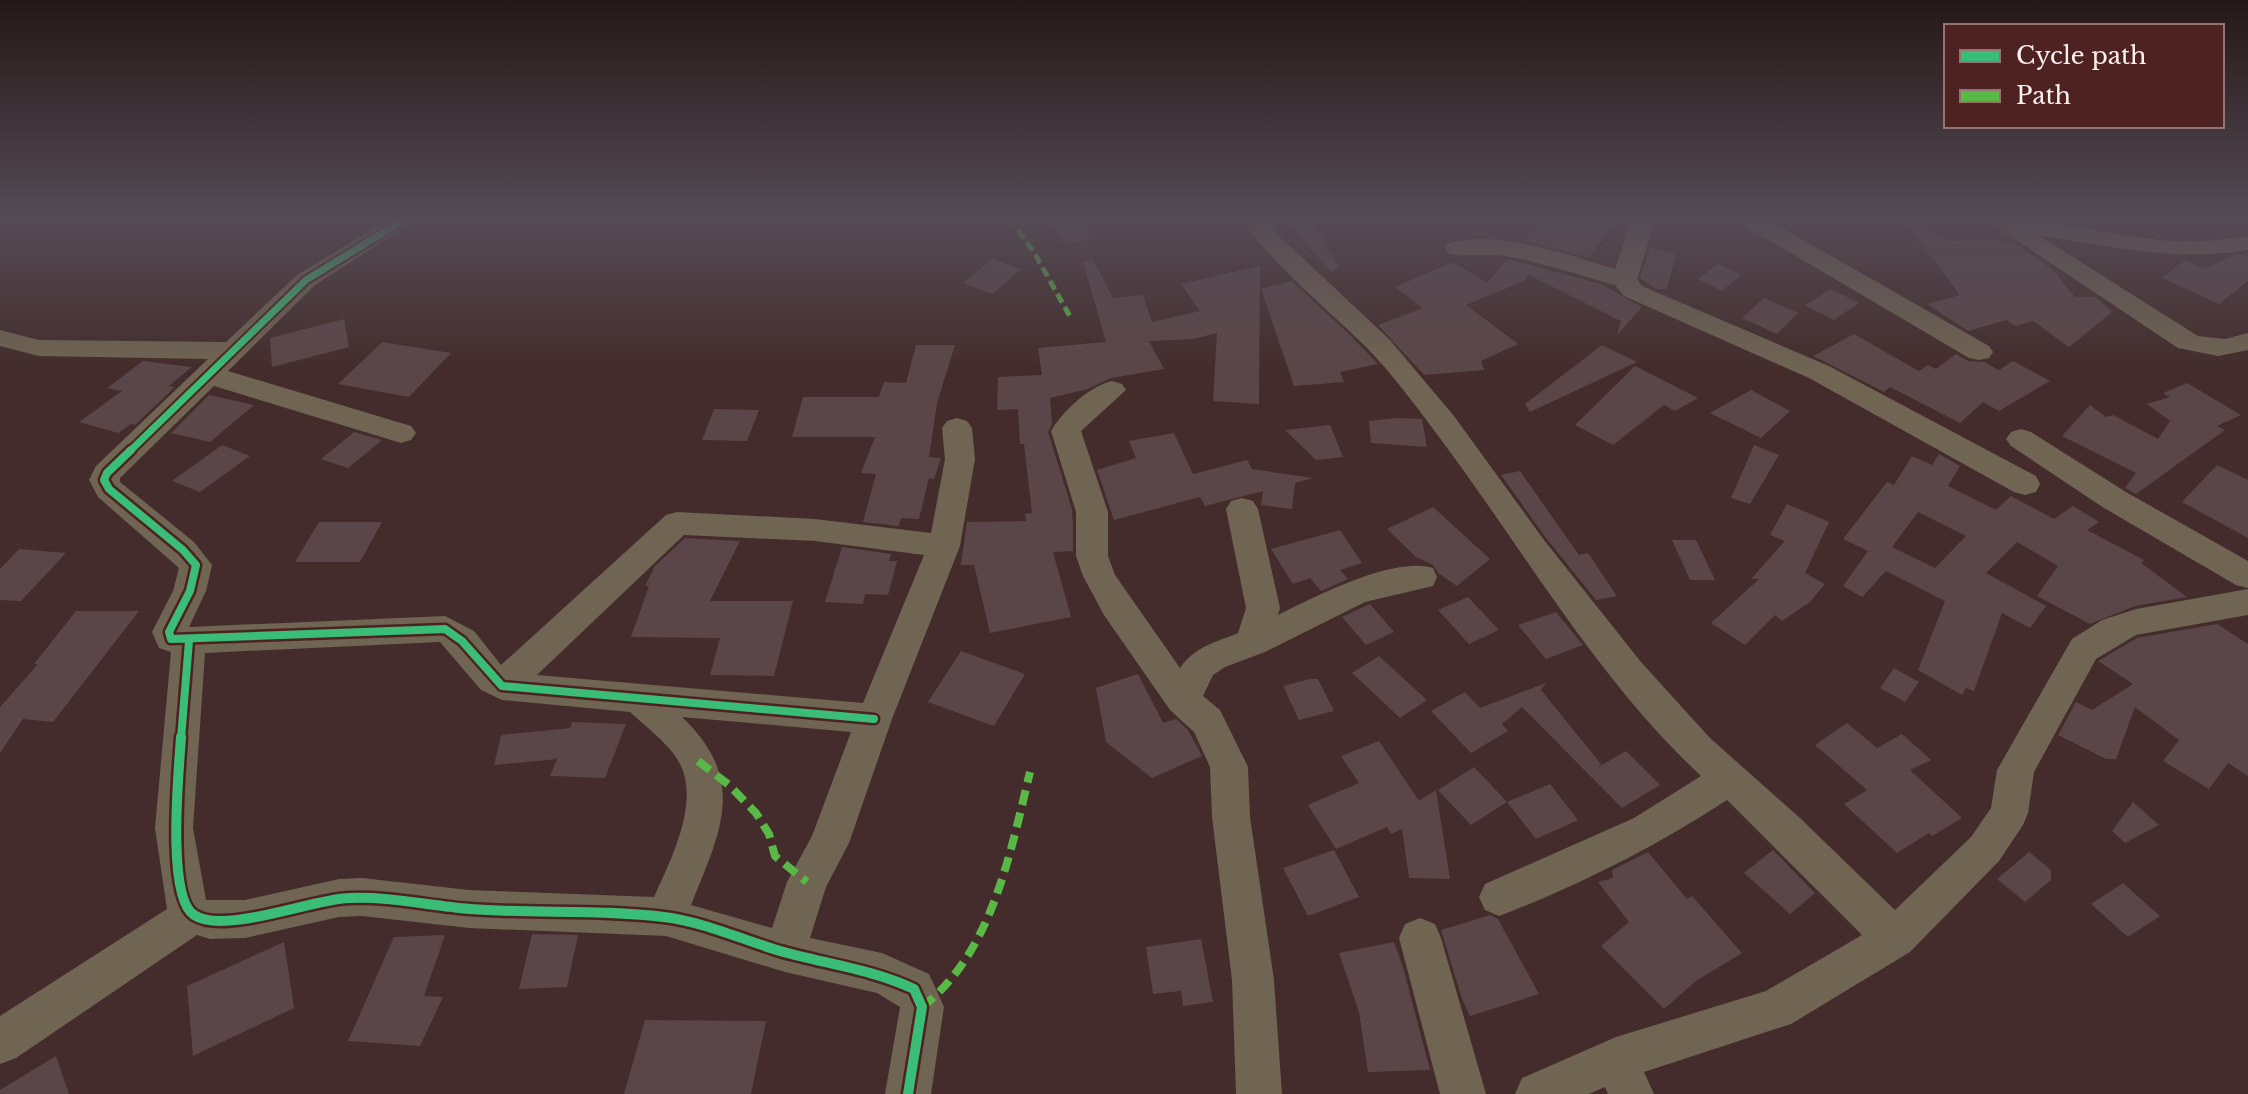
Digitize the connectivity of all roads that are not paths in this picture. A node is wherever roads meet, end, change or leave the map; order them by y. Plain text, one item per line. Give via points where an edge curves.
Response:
1 (324, 269) edge
2 (1299, 269) edge
3 (1584, 269) edge
4 (1628, 269) edge
5 (1836, 269) edge
6 (2074, 269) edge
7 (1624, 280) junction
8 (0, 338) edge
9 (2248, 341) edge
10 (233, 351) junction
11 (1979, 352) dead end
12 (209, 375) junction
13 (1112, 390) dead end
14 (957, 428) dead end
15 (401, 433) dead end
16 (2021, 439) dead end
17 (2025, 484) dead end
18 (1242, 509) dead end
19 (944, 546) junction
20 (2248, 576) edge
21 (1421, 577) dead end
22 (2248, 602) edge
23 (189, 641) junction
24 (1253, 642) junction
25 (502, 686) junction
26 (640, 699) junction
27 (1183, 700) junction
28 (874, 719) junction
29 (1729, 778) junction
30 (1499, 897) dead end
31 (193, 915) junction
32 (666, 917) junction
33 (1420, 938) dead end
34 (1895, 938) junction
35 (785, 952) junction
36 (0, 1042) edge
37 (1624, 1077) edge
38 (908, 1094) edge
39 (1259, 1094) edge
40 (1463, 1094) edge
41 (1538, 1094) edge

1 - 10 street
2 - 29 street via 1380,346 1444,423 1629,672
3 - 7 street
4 - 7 street
5 - 11 street
6 - 9 street via 2188,342 2206,349
7 - 17 street via 1651,301 1819,372
8 - 10 street via 39,348
10 - 12 street
12 - 15 street
12 - 23 street via 104,480 196,565 196,577 169,632 171,639
13 - 27 street via 1066,431 1092,512 1092,556 1116,606
14 - 19 street via 960,459
16 - 20 street
18 - 24 street via 1263,608
19 - 25 street via 815,530 677,523
19 - 28 street
21 - 24 street via 1357,591
22 - 34 street via 2136,622 2084,649 2016,770 2009,813 1985,849
23 - 25 street via 445,629
23 - 31 street via 174,828 184,902
24 - 27 street via 1201,665
25 - 26 street
26 - 28 street
26 - 32 street via 698,761 703,800 700,828
27 - 39 street via 1207,721 1229,767 1253,980
28 - 35 street via 829,843 807,882
29 - 30 street via 1648,830
29 - 34 street
31 - 32 street via 245,919 362,897 469,909
31 - 36 street
32 - 35 street
33 - 40 street
34 - 37 street via 1776,1009
35 - 38 street via 882,974 914,989 922,1007
37 - 41 street

